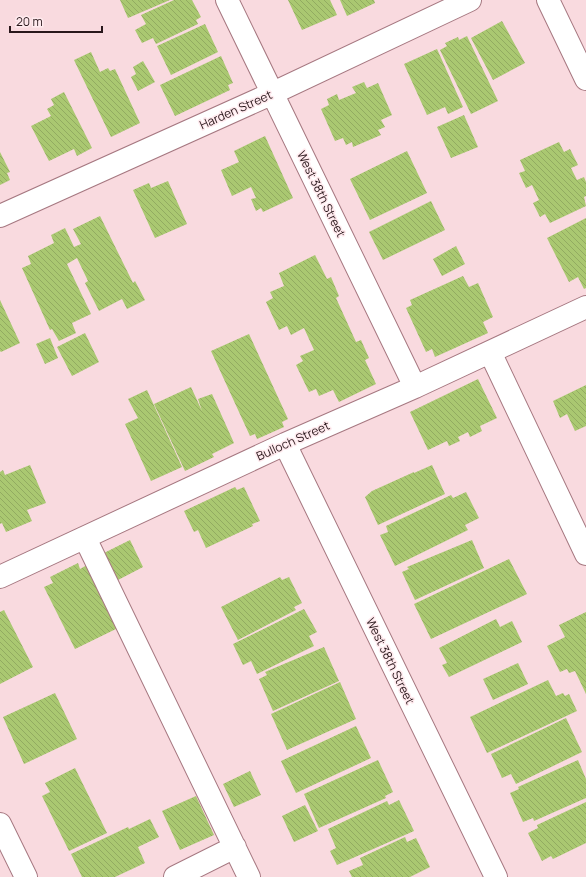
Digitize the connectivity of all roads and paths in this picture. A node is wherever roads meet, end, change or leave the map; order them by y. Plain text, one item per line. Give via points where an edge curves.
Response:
1 (227, 0) edge
2 (470, 0) edge
3 (548, 0) edge
4 (586, 79) edge
5 (271, 94) junction
6 (0, 216) edge
7 (586, 307) edge
8 (490, 352) junction
9 (415, 387) junction
10 (285, 444) junction
11 (85, 538) junction
12 (586, 554) edge
13 (0, 577) edge
14 (0, 824) edge
15 (234, 847) junction
16 (26, 877) edge
17 (176, 877) edge
18 (249, 877) edge
19 (496, 877) edge

1 - 5 street, West 38th Street
2 - 5 street, Harden Street
3 - 4 street
5 - 6 street, Harden Street
5 - 9 street, West 38th Street
7 - 8 street, Bulloch Street
8 - 9 street, Bulloch Street
8 - 12 street
9 - 10 street, Bulloch Street
10 - 11 street, Bulloch Street
10 - 19 street, West 38th Street
11 - 13 street, Bulloch Street
11 - 15 street
14 - 16 street
15 - 17 street
15 - 18 street

